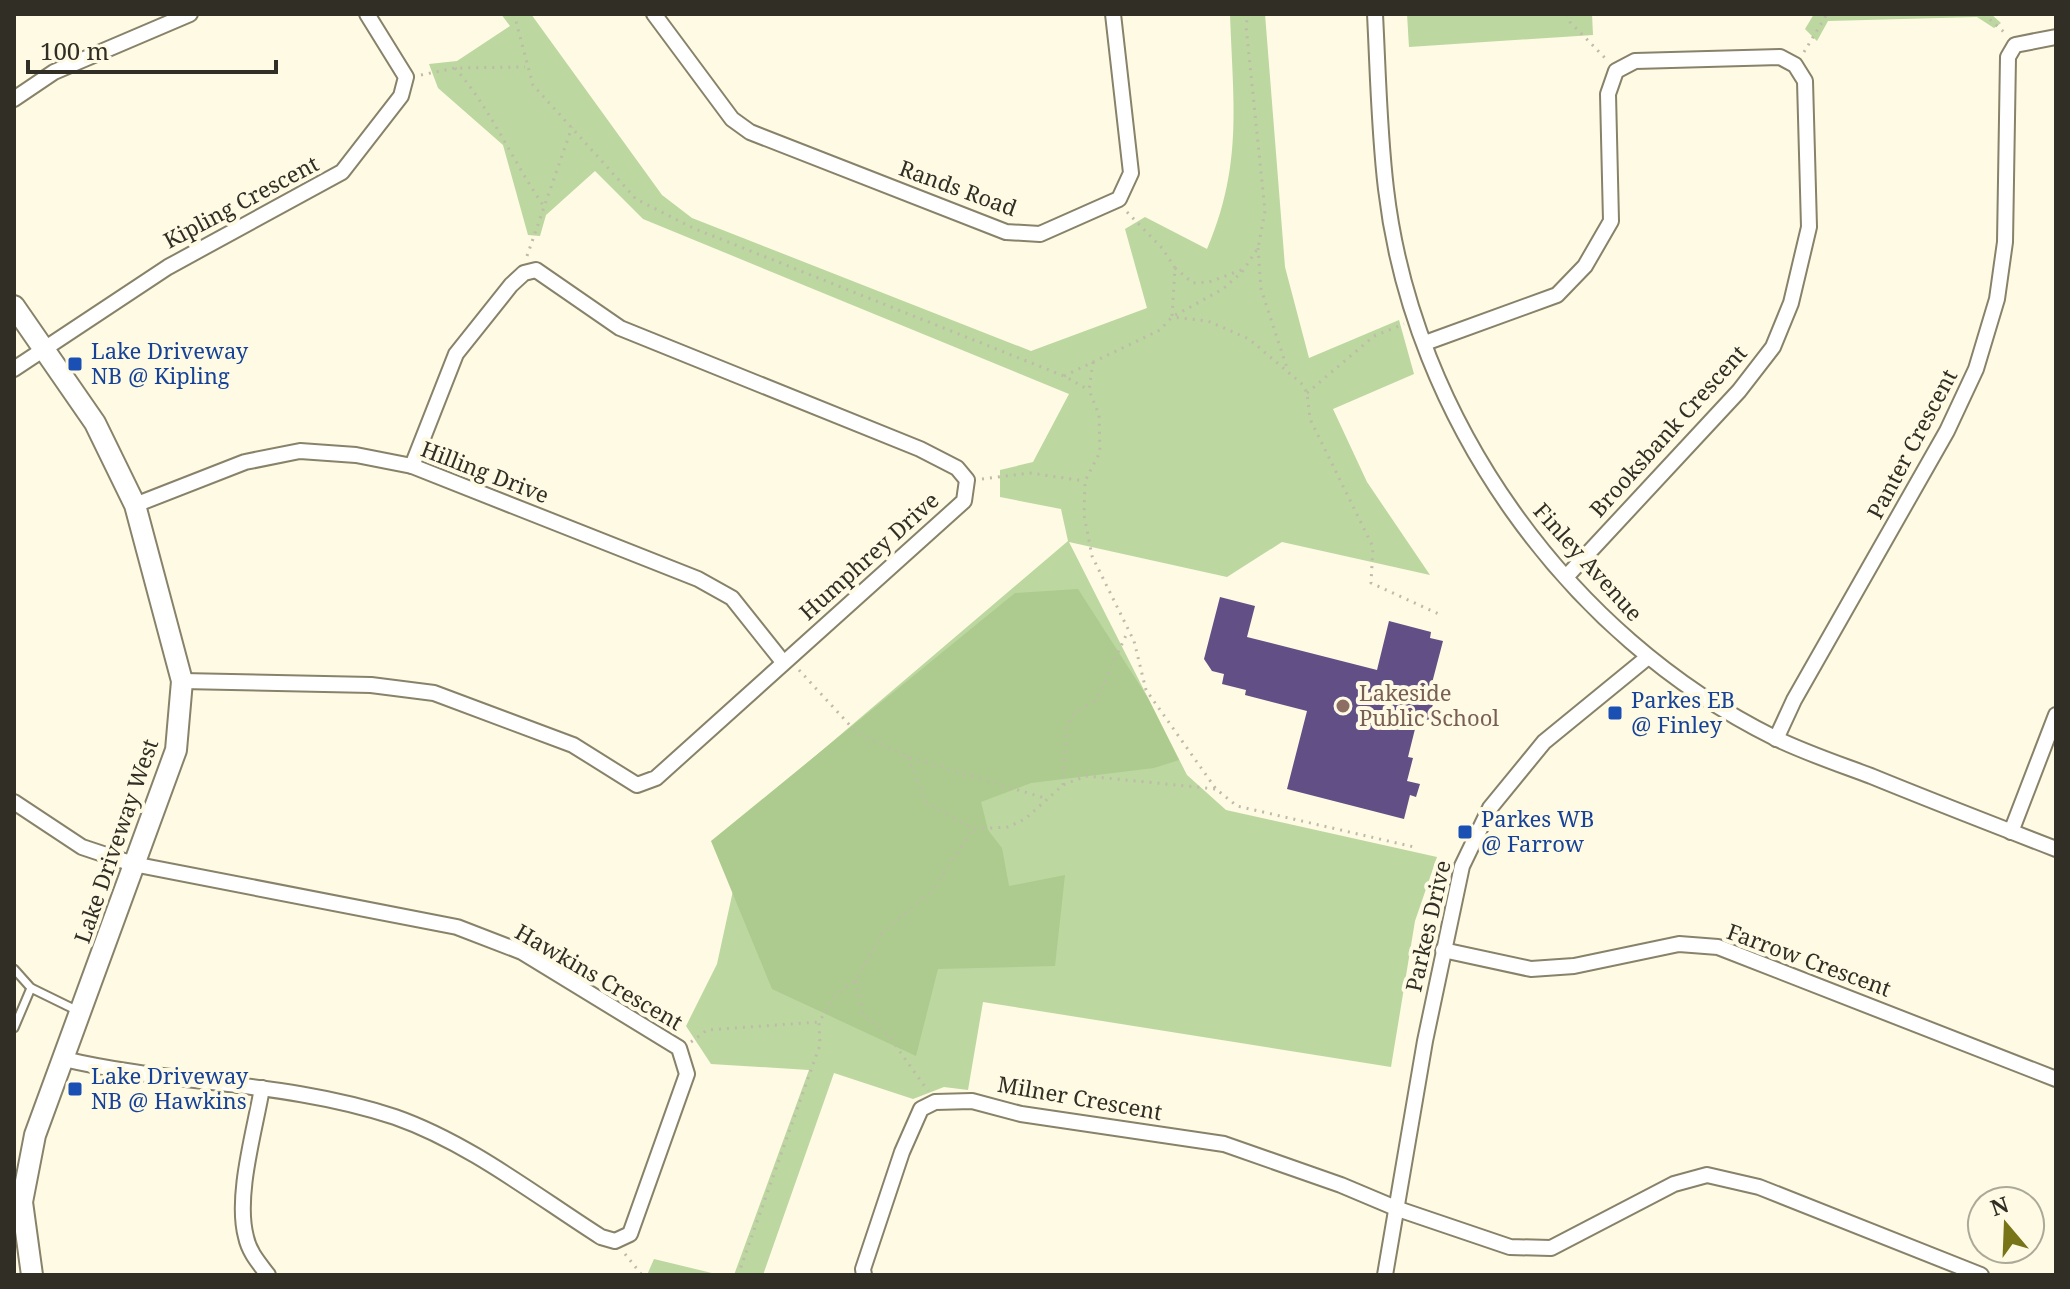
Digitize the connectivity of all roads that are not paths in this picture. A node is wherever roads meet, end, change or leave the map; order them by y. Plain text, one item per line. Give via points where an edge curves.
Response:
1 (190, 14) edge
2 (367, 14) edge
3 (654, 14) edge
4 (1113, 14) edge
5 (1375, 14) edge
6 (2056, 37) edge
7 (14, 99) edge
8 (14, 306) edge
9 (1425, 343) junction
10 (44, 349) junction
11 (14, 369) edge
12 (412, 466) junction
13 (135, 505) junction
14 (1567, 576) junction
15 (1648, 657) junction
16 (786, 660) junction
17 (182, 681) junction
18 (2056, 715) edge
19 (1776, 739) junction
20 (14, 802) edge
21 (2011, 832) junction
22 (2056, 849) edge
23 (133, 864) junction
24 (1443, 950) junction
25 (14, 969) edge
26 (31, 988) junction
27 (81, 1012) junction
28 (14, 1028) edge
29 (64, 1059) junction
30 (2056, 1079) edge
31 (262, 1088) junction
32 (1398, 1209) junction
33 (32, 1275) edge
34 (268, 1275) edge
35 (864, 1275) edge
36 (1385, 1275) edge
37 (1981, 1275) edge

1 - 7 street via 54,72
2 - 10 street, Kipling Crescent via 406,77 401,96 342,172 168,267
3 - 4 street, Rands Road via 732,119 750,132 1006,232 1040,234 1119,199 1131,173
5 - 9 street, Finley Avenue via 1386,191
6 - 19 street, Panter Crescent via 2015,45 2006,71 2005,242 1997,299 1976,369
8 - 10 street, Lake Driveway West
9 - 14 street, Finley Avenue via 1450,405 1489,476 1530,536
9 - 14 street, Brooksbank Crescent via 1557,295 1585,266 1611,221 1608,94 1616,71 1635,61 1664,60 1780,57 1795,65 1805,81 1809,227 1791,303 1773,347 1739,391
10 - 11 street, Kipling Crescent
10 - 13 street, Lake Driveway West via 95,423
12 - 13 street, Hilling Drive via 300,451 245,462
12 - 16 street, Hilling Drive via 698,579 732,598
12 - 16 street, Humphrey Drive via 456,354 524,273 536,270 620,328 957,468 967,480 964,501
13 - 17 street, Lake Driveway West
14 - 15 street, Finley Avenue
15 - 19 street, Finley Avenue
15 - 24 street, Parkes Drive via 1544,742 1490,808 1462,866
16 - 17 street, Humphrey Drive via 656,778 637,785 573,745 434,693 371,685
17 - 23 street, Lake Driveway West via 176,750
18 - 21 street
19 - 21 street, Finley Avenue
20 - 23 street, Hawkins Crescent via 82,847
21 - 22 street, Finley Avenue
23 - 27 street, Lake Driveway West
23 - 31 street, Hawkins Crescent via 457,927 522,952 679,1048 687,1074 630,1234 615,1241 435,1134 361,1107
24 - 30 street, Farrow Crescent via 1531,969 1574,966 1679,944 1718,947
24 - 32 street, Parkes Drive
25 - 26 lane
26 - 27 lane
26 - 28 lane
27 - 29 street, Lake Driveway West
29 - 31 street
29 - 33 street, Lake Driveway West via 35,1135 22,1202
31 - 34 street via 245,1188 245,1236
32 - 35 street, Milner Crescent via 1224,1144 1021,1114 972,1101 935,1102 921,1109 902,1152
32 - 36 street, Parkes Drive
32 - 37 street via 1510,1247 1551,1248 1674,1184 1707,1175 1759,1187

